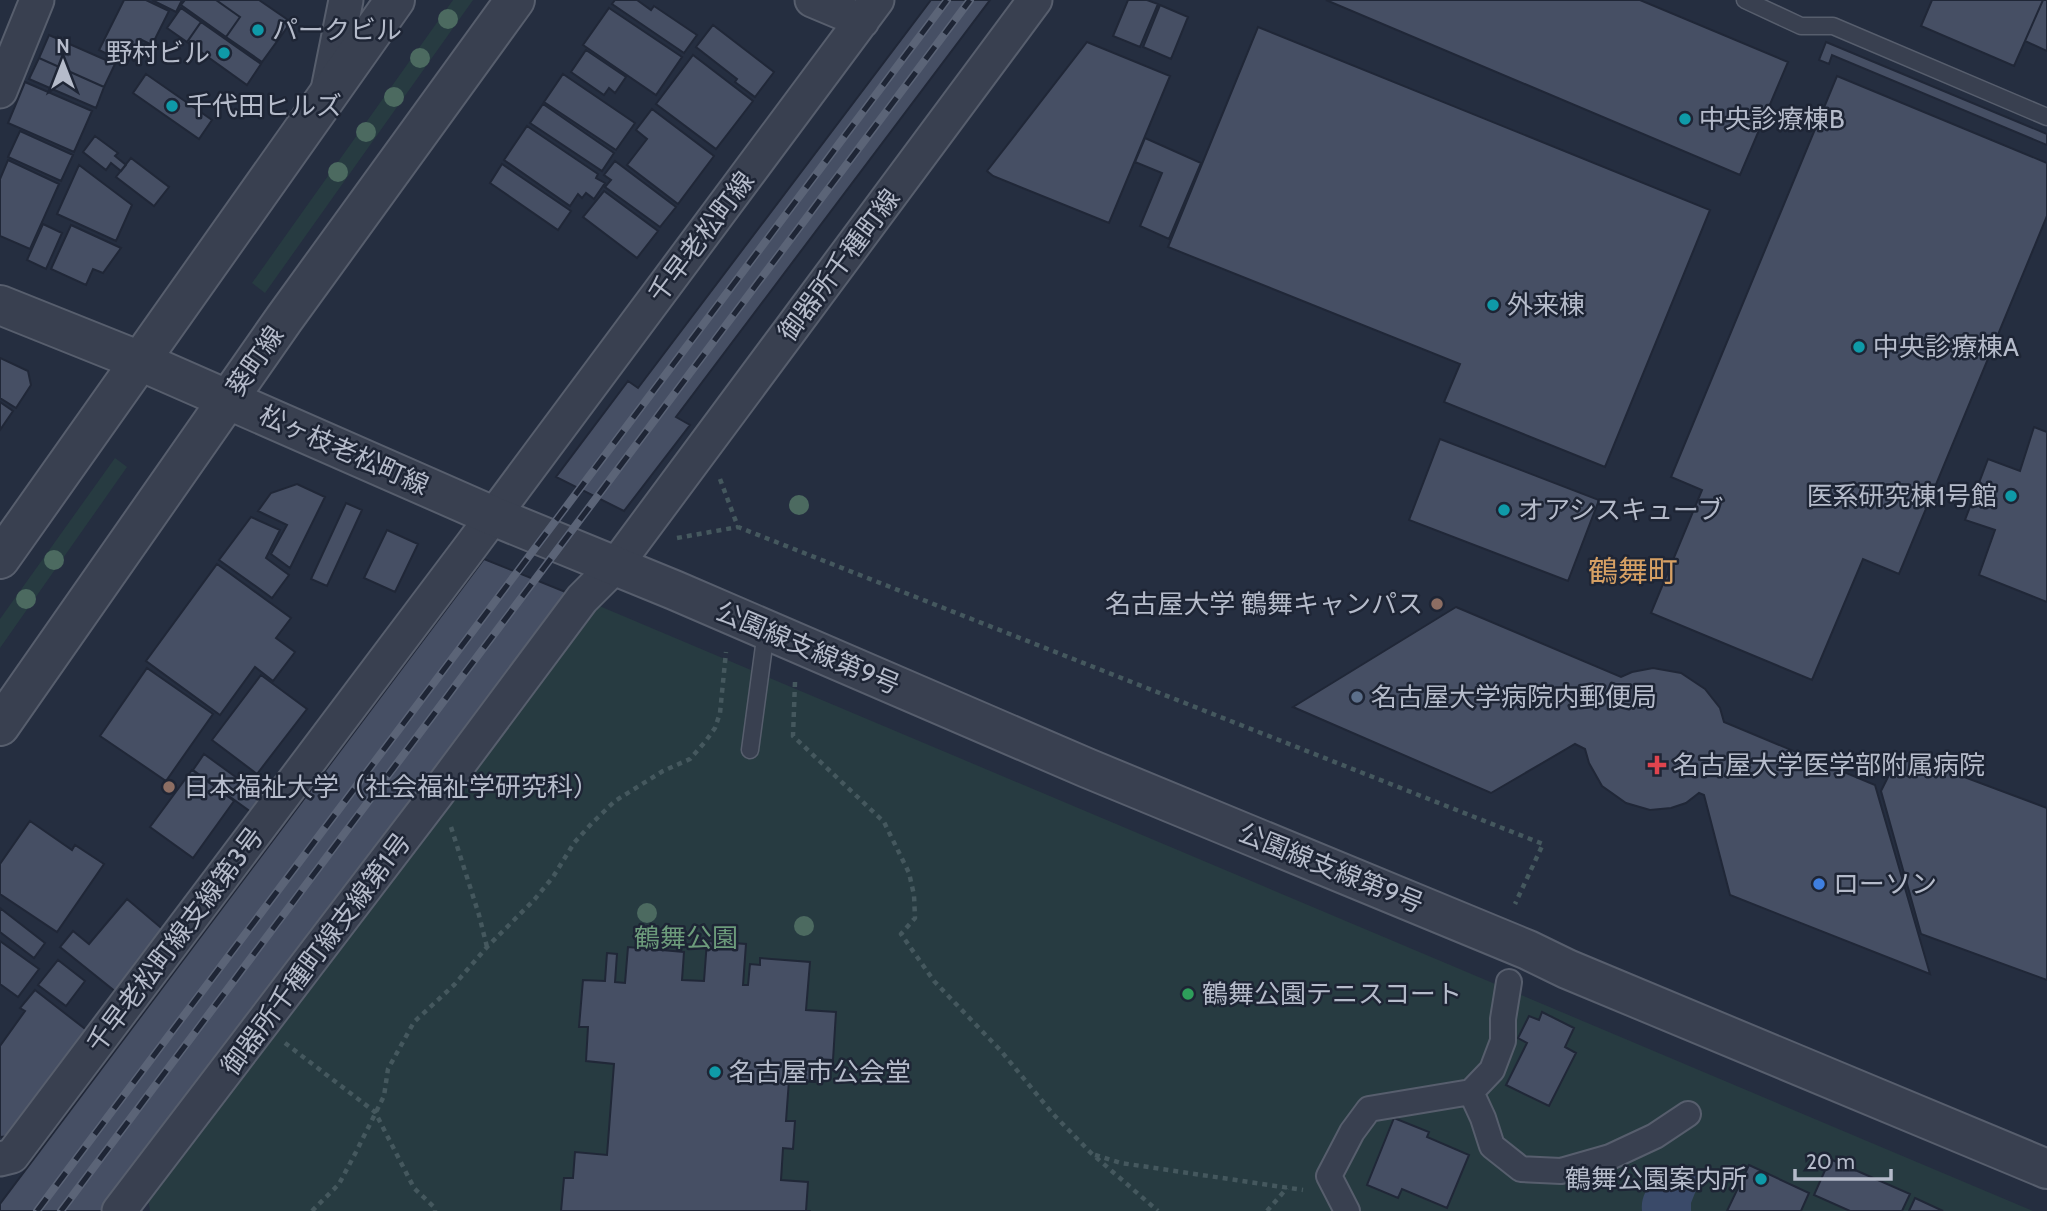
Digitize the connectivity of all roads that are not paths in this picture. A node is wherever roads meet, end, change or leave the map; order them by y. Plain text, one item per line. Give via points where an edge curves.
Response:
1 (37, 0) edge
2 (346, 0) edge
3 (395, 0) edge
4 (516, 0) edge
5 (812, 0) edge
6 (1035, 0) edge
7 (1745, 0) edge
8 (869, 10) edge
9 (0, 90) edge
10 (327, 95) junction
11 (2047, 117) edge
12 (0, 305) edge
13 (140, 361) junction
14 (227, 399) junction
15 (482, 531) junction
16 (0, 559) edge
17 (616, 565) junction
18 (766, 629) junction
19 (0, 726) edge
20 (750, 750) dead end
21 (1509, 982) dead end
22 (1471, 1092) junction
23 (1688, 1114) dead end
24 (0, 1158) edge
25 (2047, 1169) edge
26 (1343, 1203) edge
27 (119, 1211) edge

1 - 9 street
2 - 10 street
3 - 10 street
4 - 14 street, 葵町線
5 - 8 street
6 - 17 street, 御器所千種町線 via 658,534
7 - 11 lane via 1801,26 1833,26
8 - 15 street, 千早老松町線
10 - 13 street
12 - 13 street, 松ヶ枝老松町線
13 - 14 street, 松ヶ枝老松町線
13 - 16 street
14 - 15 street, 松ヶ枝老松町線
14 - 19 street, 葵町線
15 - 17 street, 松ヶ枝老松町線
15 - 24 street, 千早老松町線支線第3号 via 12,1156
17 - 18 street, 公園線支線第9号
17 - 27 street, 御器所千種町線支線第1号 via 582,599
18 - 20 lane
18 - 25 street, 公園線支線第9号
21 - 22 street via 1503,1041 1492,1070
22 - 23 street via 1492,1146 1521,1169 1561,1171 1610,1157
22 - 26 street via 1369,1109 1329,1176

